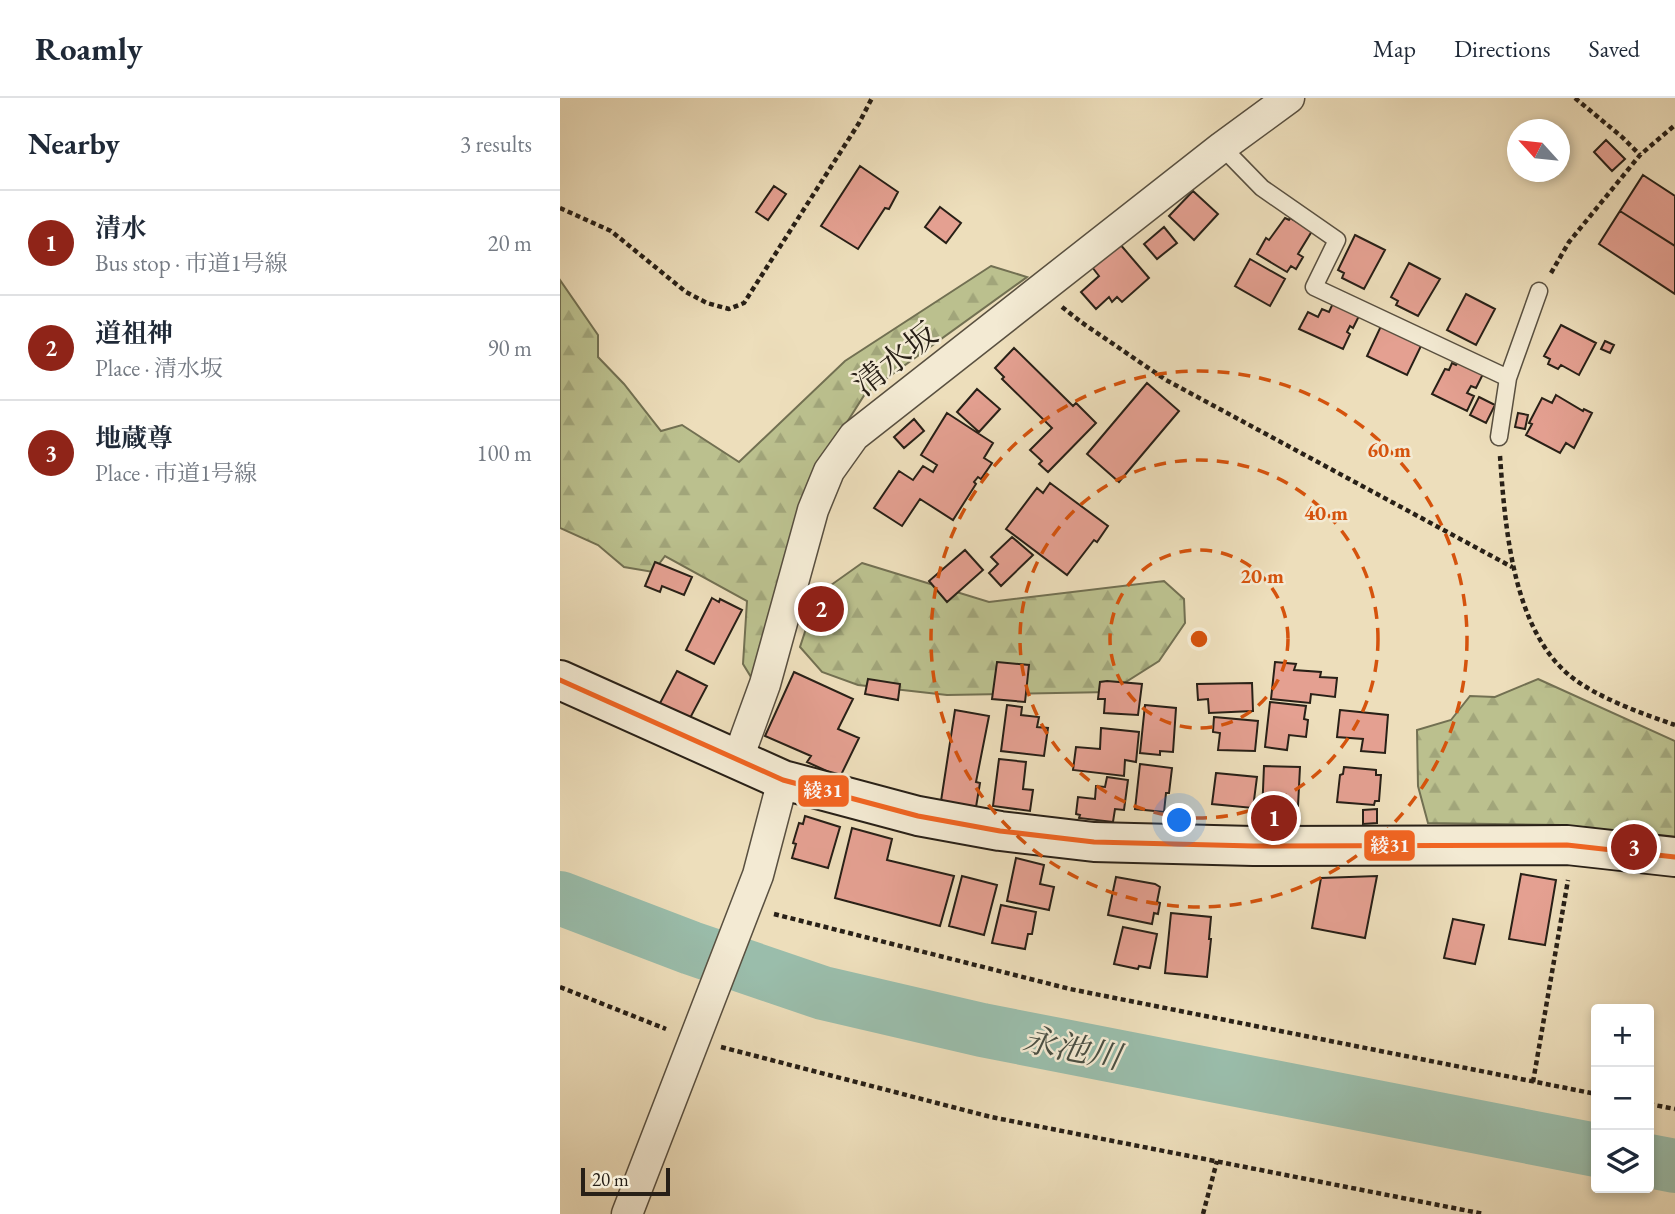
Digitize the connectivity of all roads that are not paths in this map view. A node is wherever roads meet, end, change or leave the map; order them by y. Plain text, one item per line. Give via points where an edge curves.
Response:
1 (1289, 98) edge
2 (1222, 147) junction
3 (1539, 291) road end
4 (1508, 378) junction
5 (1499, 437) road end
6 (560, 680) edge
7 (737, 761) junction
8 (783, 780) junction
9 (1675, 857) edge
10 (627, 1214) edge

1 - 2 street, 清水坂
2 - 4 lane via 1262,188 1337,240 1314,287
2 - 7 street, 清水坂 via 853,436 829,471 813,510 765,684
3 - 4 lane
4 - 5 lane
6 - 7 street
7 - 8 street
8 - 9 street via 918,816 1094,842 1574,846
8 - 10 street via 758,875

